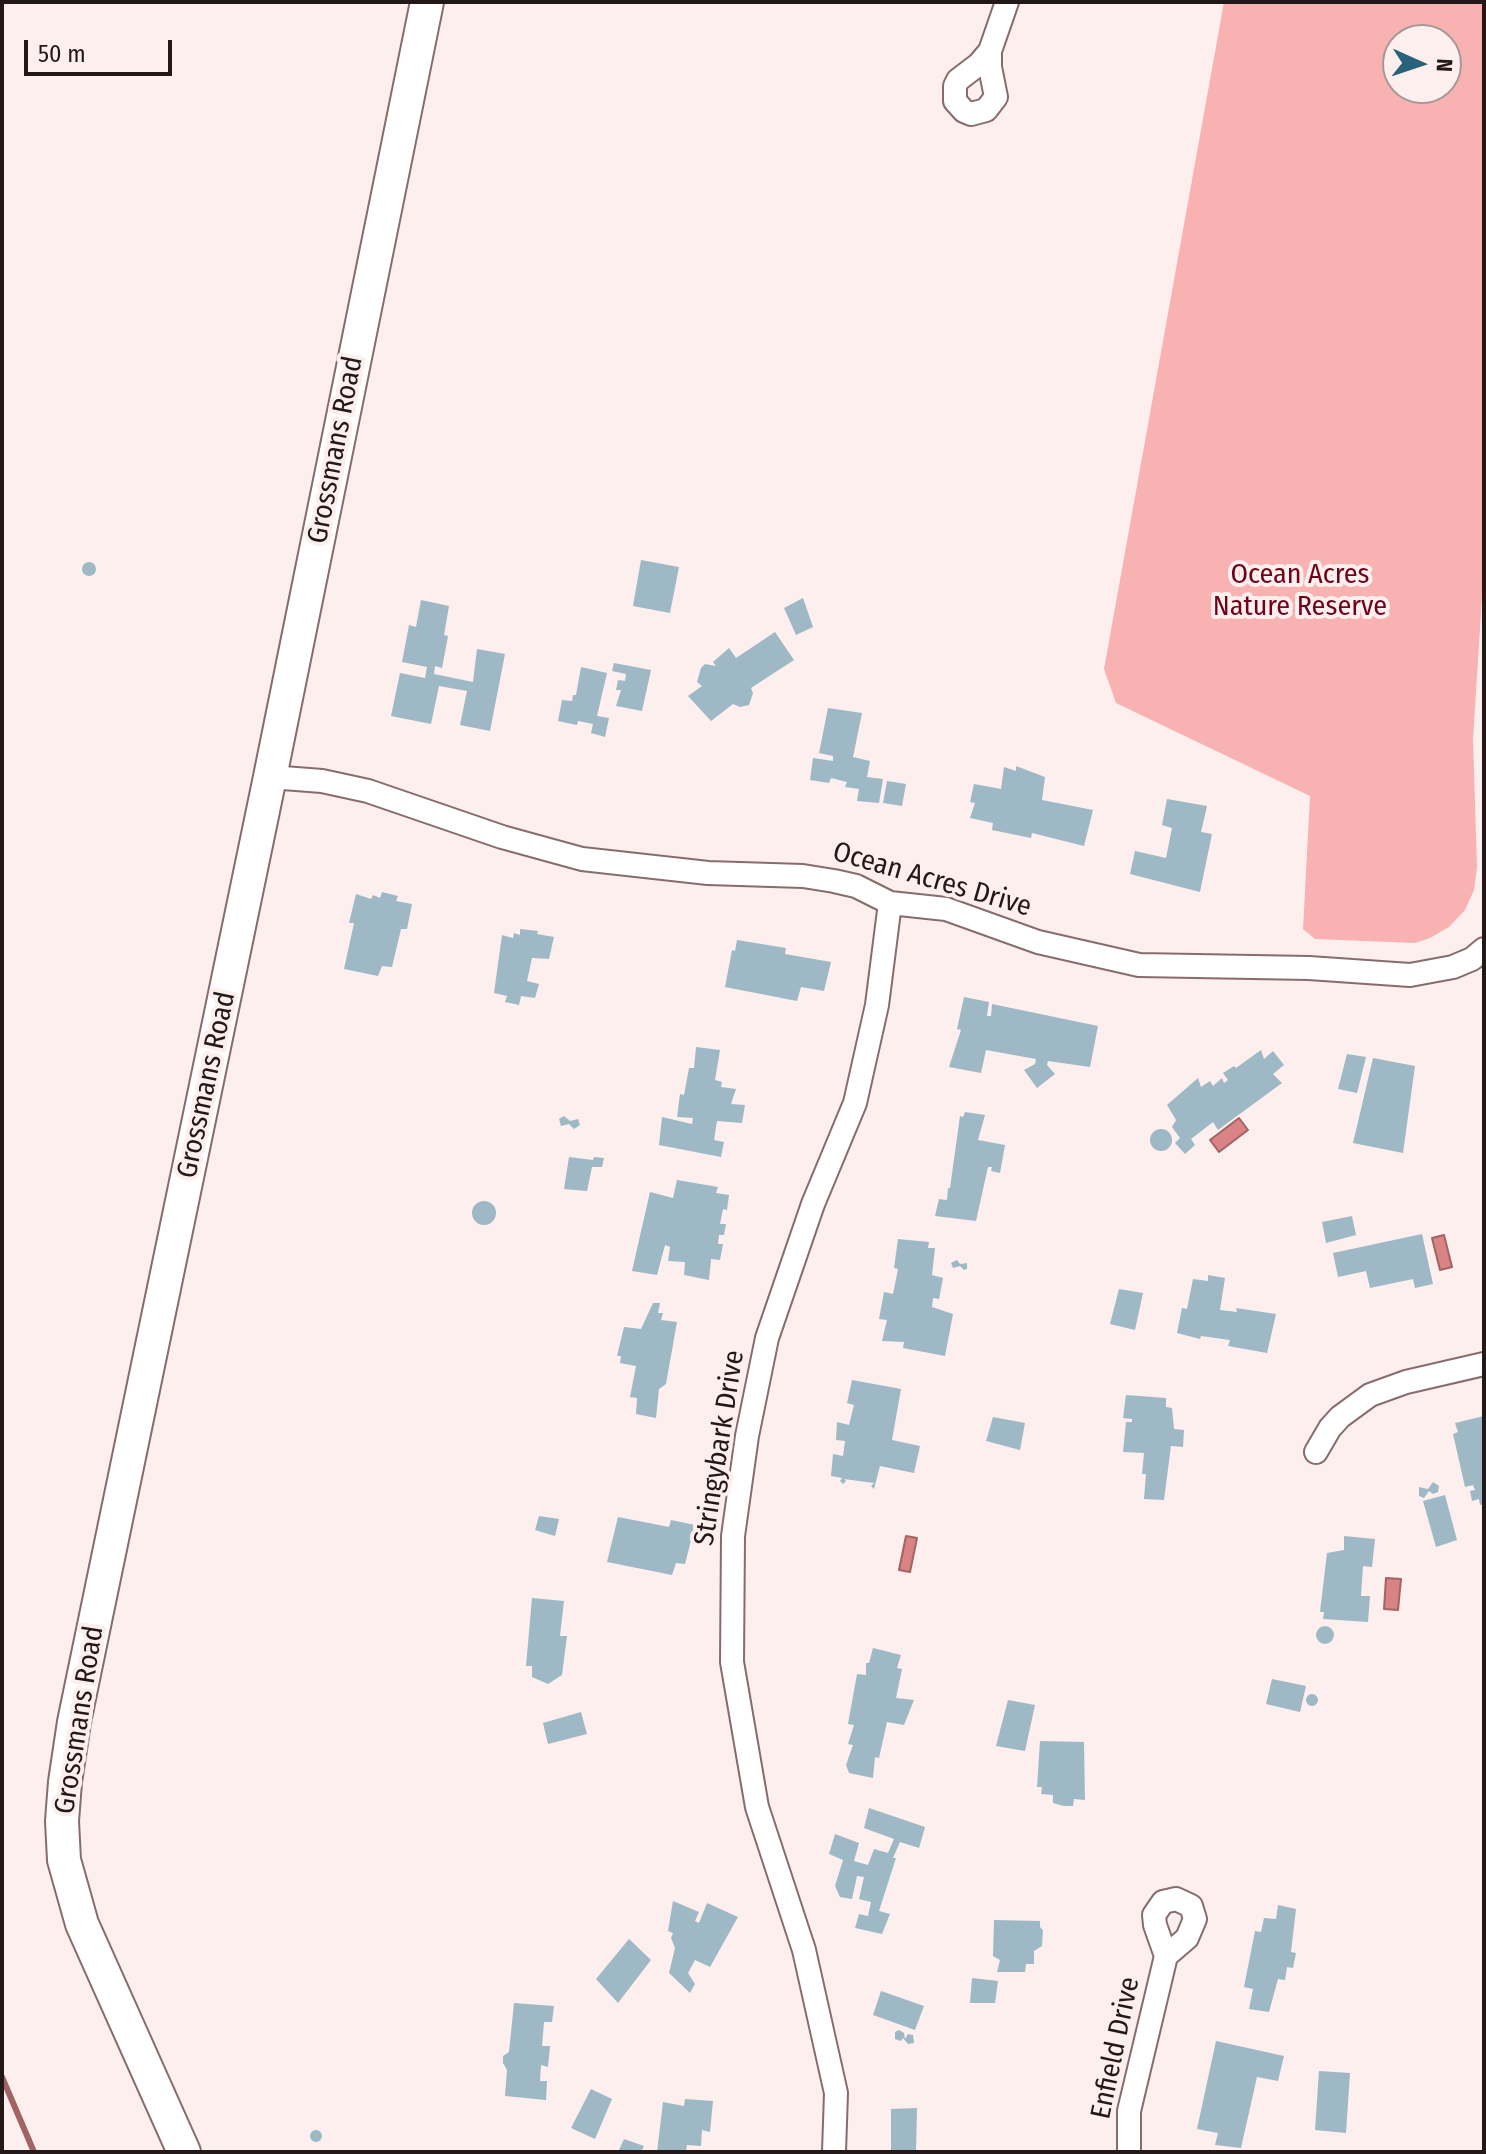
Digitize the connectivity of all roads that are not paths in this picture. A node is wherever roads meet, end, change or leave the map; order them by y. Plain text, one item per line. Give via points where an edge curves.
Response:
1 (427, 2) edge
2 (1007, 2) edge
3 (990, 51) dead end
4 (270, 777) junction
5 (890, 903) junction
6 (1484, 950) edge
7 (1484, 1364) edge
8 (1316, 1452) dead end
9 (1166, 1956) dead end
10 (184, 2152) edge
11 (834, 2152) edge
12 (1129, 2152) edge

1 - 4 street, Grossmans Road
2 - 3 street
4 - 5 street, Ocean Acres Drive via 368,791 582,859 708,873 803,876 856,886
4 - 10 street, Grossmans Road via 74,1722 63,1808 64,1860 82,1924
5 - 6 street, Ocean Acres Drive via 946,909 1038,942 1139,965 1410,975 1453,967
5 - 11 street, Stringybark Drive via 877,1005 855,1103 767,1338 733,1536 732,1662 757,1807 804,1950 836,2093
7 - 8 street via 1370,1395 1340,1417
9 - 12 street, Enfield Drive via 1129,2111

